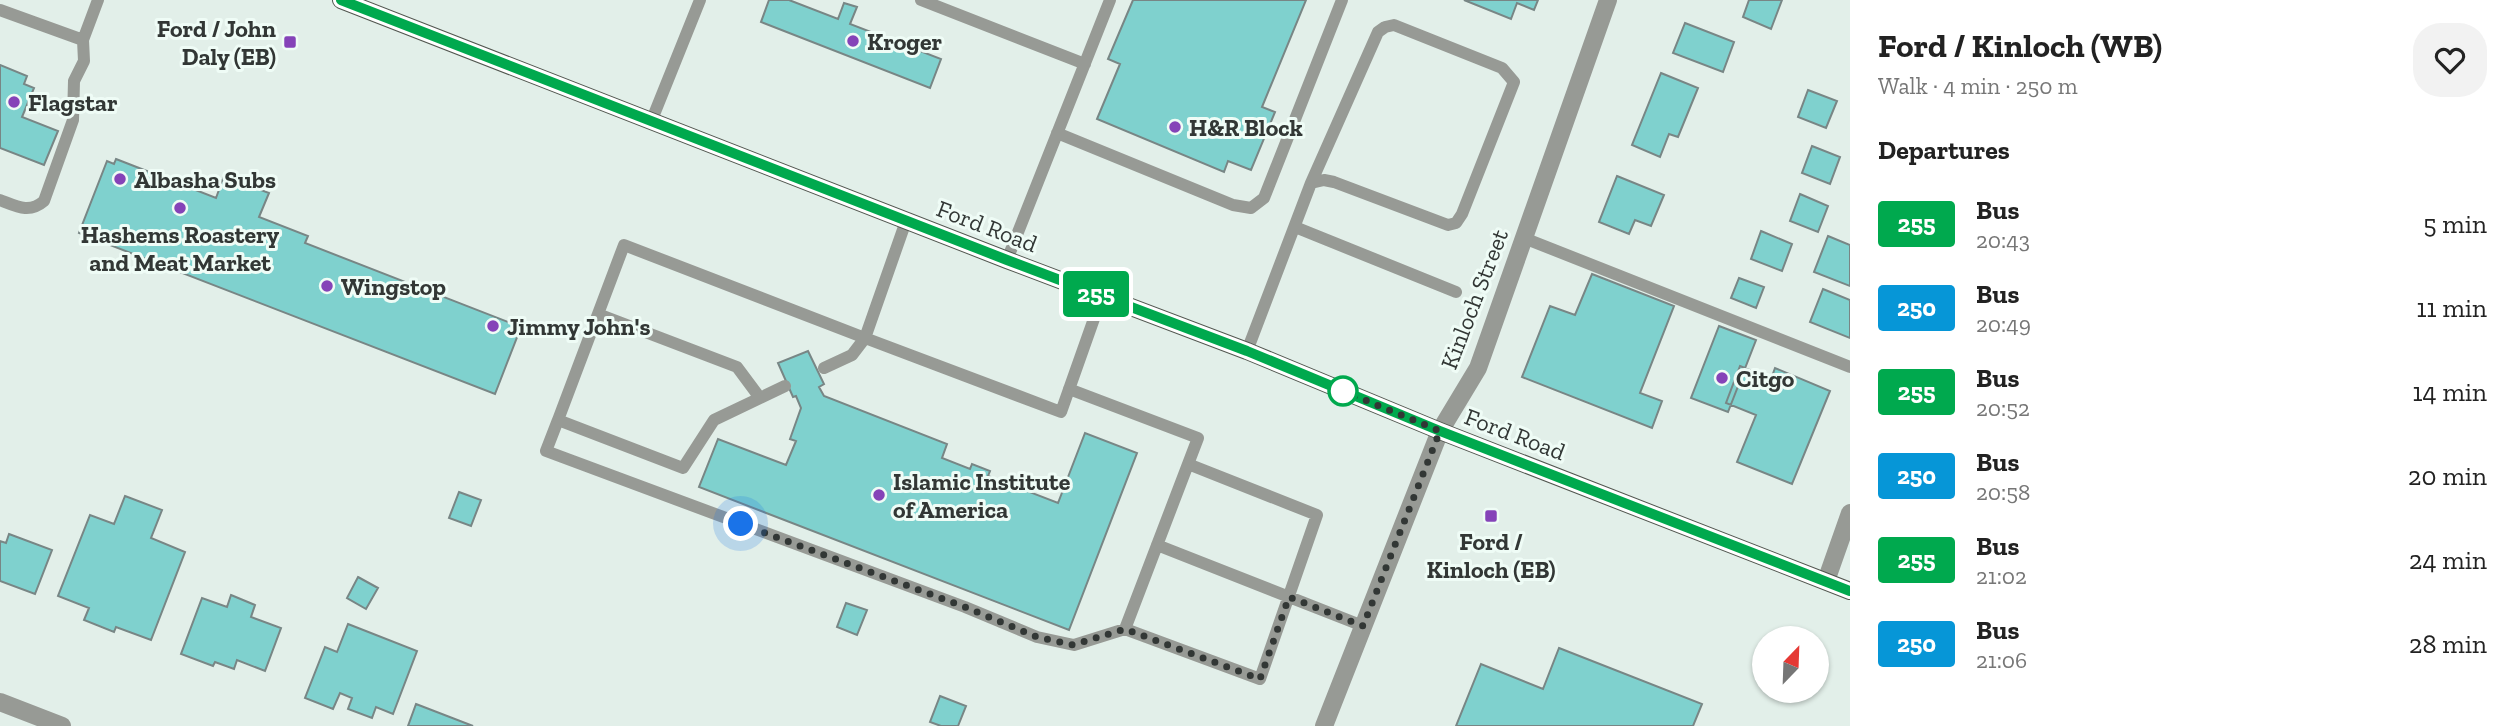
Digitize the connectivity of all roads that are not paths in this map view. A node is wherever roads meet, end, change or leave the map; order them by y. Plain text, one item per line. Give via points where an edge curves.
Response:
1 (98, 0) edge
2 (341, 0) edge
3 (700, 0) edge
4 (921, 0) edge
5 (1110, 0) edge
6 (1342, 0) edge
7 (1608, 0) edge
8 (362, 4) edge
9 (0, 10) edge
10 (83, 40) junction
11 (1085, 64) junction
12 (651, 122) junction
13 (1057, 133) junction
14 (1311, 183) junction
15 (0, 200) edge
16 (906, 221) junction
17 (1295, 227) junction
18 (1524, 238) junction
19 (1007, 260) junction
20 (1456, 292) dead end
21 (1102, 296) junction
22 (598, 314) junction
23 (865, 338) junction
24 (1247, 351) junction
25 (1850, 367) edge
26 (824, 368) dead end
27 (785, 386) dead end
28 (1069, 389) junction
29 (760, 398) junction
30 (558, 420) junction
31 (1440, 431) junction
32 (1188, 464) junction
33 (1850, 513) edge
34 (1157, 545) junction
35 (1826, 581) junction
36 (1850, 591) edge
37 (1289, 597) junction
38 (1363, 626) junction
39 (1125, 629) junction
40 (0, 702) edge
41 (62, 726) edge
42 (1324, 726) edge

1 - 10 lane
2 - 8 main road, Ford Road
3 - 12 lane
4 - 11 lane
5 - 11 lane
6 - 13 lane via 1264,198 1251,208 1233,205
7 - 18 street, Kinloch Street
8 - 12 main road, Ford Road
9 - 10 lane
10 - 15 lane via 84,61 75,81 73,120 44,201 24,209
11 - 13 lane
12 - 16 main road, Ford Road
13 - 19 lane
14 - 14 lane via 1334,182 1448,225 1456,223 1514,82 1502,68 1394,25 1385,27 1378,32
14 - 17 lane
16 - 19 main road, Ford Road
16 - 23 lane
17 - 20 lane
17 - 24 lane
18 - 25 lane
18 - 31 street, Kinloch Street via 1478,368
19 - 21 main road, Ford Road
21 - 24 main road, Ford Road
21 - 28 lane
22 - 23 lane via 624,245
22 - 29 lane via 737,367
22 - 30 lane
23 - 26 lane via 852,355
23 - 28 lane via 1061,412
24 - 31 main road, Ford Road
27 - 29 lane
28 - 32 lane via 1198,438
29 - 30 lane via 714,421 682,468
30 - 39 lane via 546,451 1037,637 1073,645
31 - 35 main road, Ford Road
31 - 38 street, Kinloch Street
32 - 34 lane
32 - 37 lane via 1318,515
33 - 35 street
34 - 37 lane
34 - 39 lane
35 - 36 main road, Ford Road
37 - 38 lane
37 - 39 lane via 1260,679
38 - 42 street, Kinloch Street
40 - 41 street

